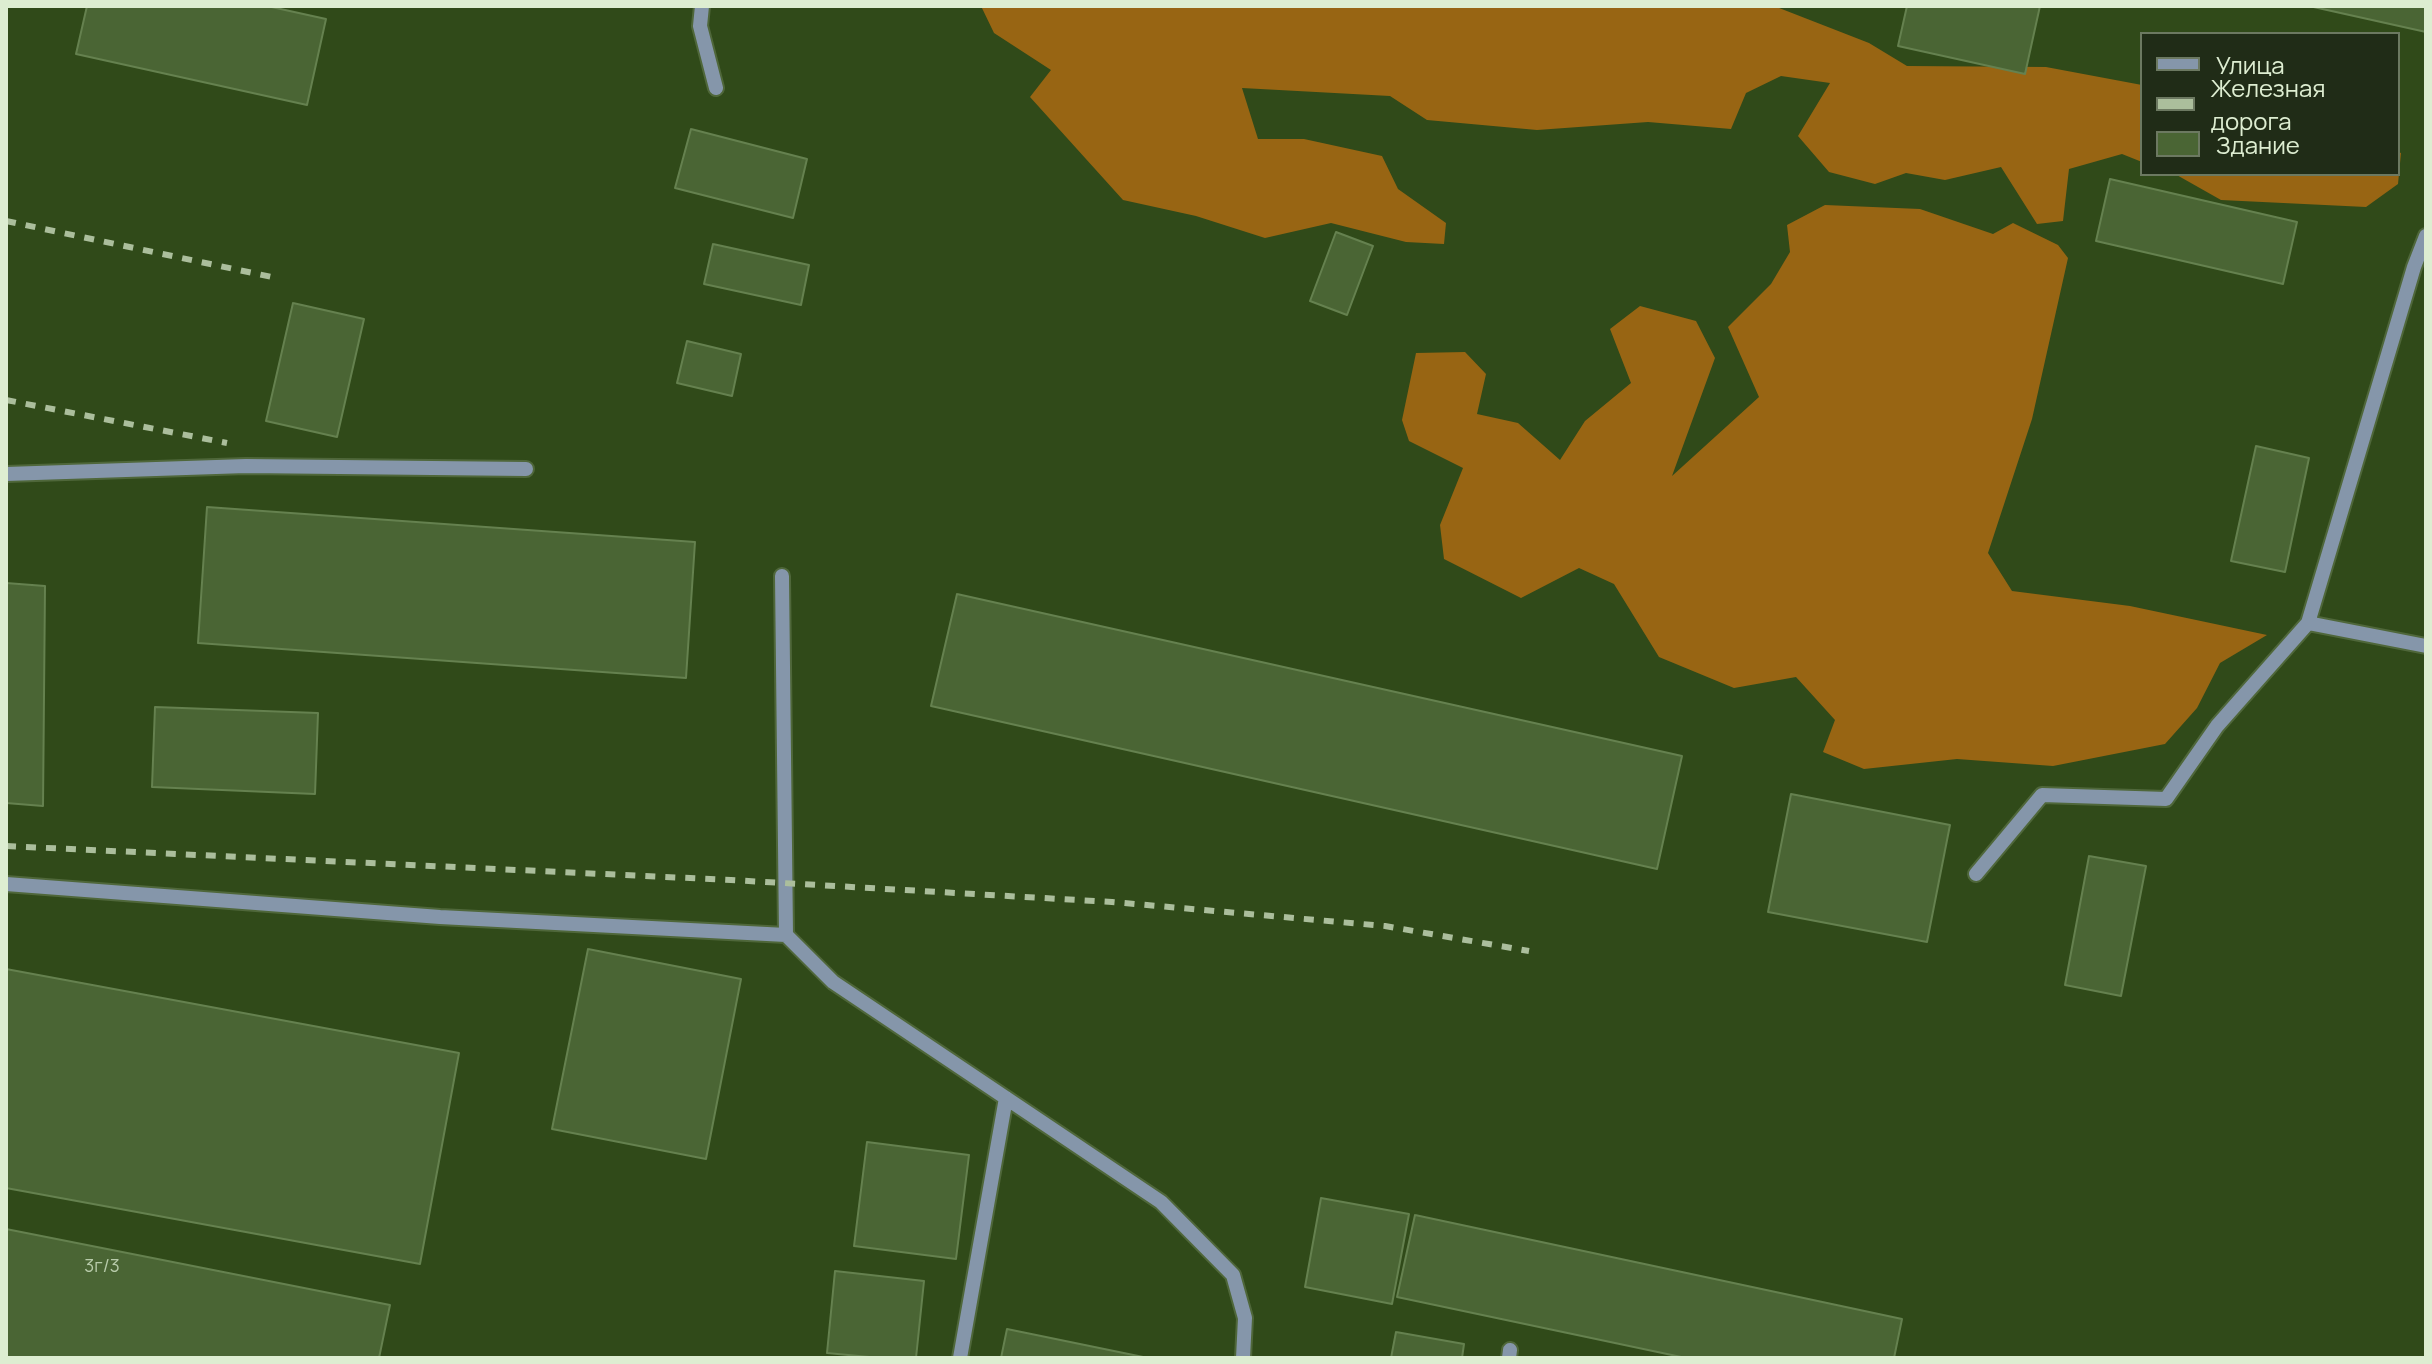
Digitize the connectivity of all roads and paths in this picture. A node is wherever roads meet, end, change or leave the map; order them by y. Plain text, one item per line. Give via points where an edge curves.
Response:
1 (702, 6) edge
2 (716, 88) dead end
3 (2426, 236) edge
4 (526, 469) dead end
5 (6, 474) edge
6 (782, 576) dead end
7 (2308, 623) junction
8 (2426, 646) edge
9 (1976, 874) dead end
10 (6, 884) edge
11 (786, 935) junction
12 (1006, 1098) junction
13 (960, 1358) edge
14 (1243, 1358) edge

1 - 2 lane via 700,26
3 - 7 lane
4 - 5 lane via 246,466
6 - 11 lane
7 - 8 lane
7 - 9 lane via 2217,726 2166,799 2042,795
10 - 11 lane via 440,917
11 - 12 lane via 833,982
12 - 13 lane
12 - 14 lane via 1161,1202 1233,1275 1245,1318

